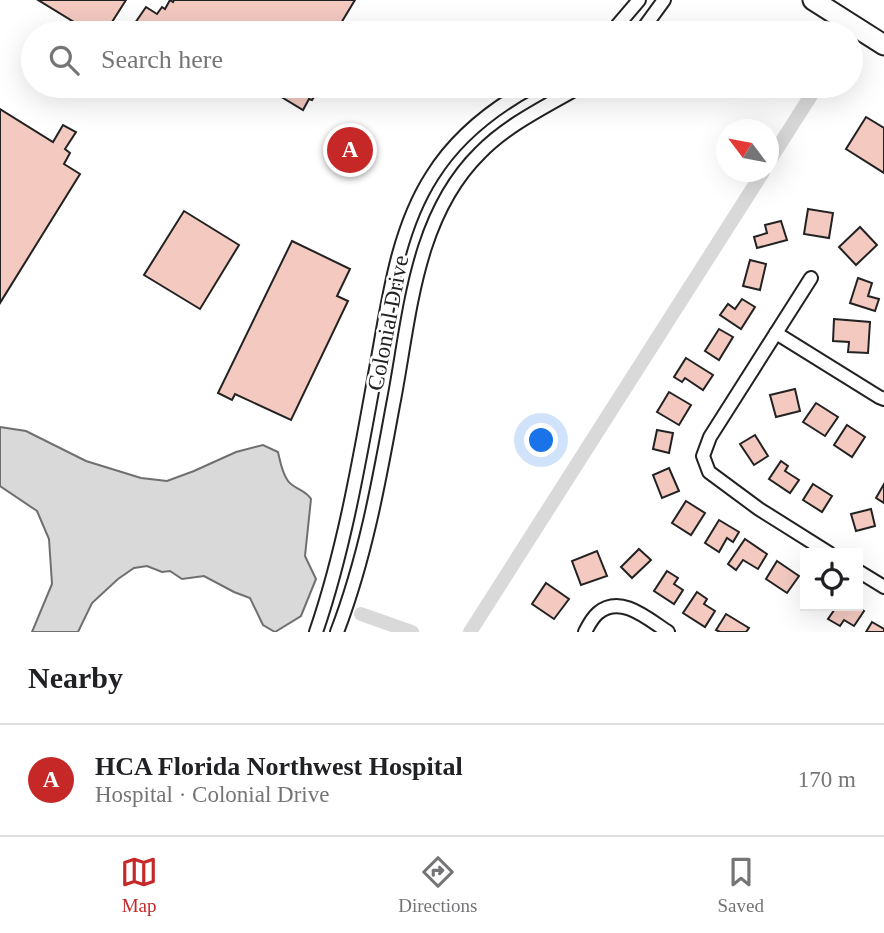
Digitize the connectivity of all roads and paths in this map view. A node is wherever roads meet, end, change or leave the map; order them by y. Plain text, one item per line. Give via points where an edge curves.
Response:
1 (639, 0) edge
2 (664, 0) edge
3 (813, 0) edge
4 (621, 21) edge
5 (649, 21) edge
6 (846, 21) edge
7 (863, 32) edge
8 (884, 45) edge
9 (514, 98) edge
10 (561, 98) edge
11 (811, 278) dead end
12 (776, 333) junction
13 (884, 398) edge
14 (370, 400) junction
15 (394, 404) junction
16 (349, 507) junction
17 (372, 512) junction
18 (821, 548) edge
19 (863, 574) edge
20 (883, 585) edge
21 (330, 589) junction
22 (351, 596) junction
23 (316, 632) edge
24 (337, 632) edge
25 (585, 632) edge
26 (668, 632) edge

1 - 4 street
2 - 5 street
3 - 6 main road
7 - 8 main road
9 - 14 street, Colonial Drive via 463,137 432,176 409,221
10 - 15 street, Colonial Drive via 480,153 452,187 430,230
11 - 12 street
12 - 13 street
12 - 18 street via 710,437 703,456 709,472
14 - 15 street
14 - 16 street, Colonial Drive
15 - 17 street, Colonial Drive
16 - 17 street
16 - 21 street, Colonial Drive
17 - 22 street, Colonial Drive
19 - 20 street
21 - 22 street
21 - 23 street, Colonial Drive
22 - 24 street, Colonial Drive
25 - 26 street via 597,614 612,606 632,608

